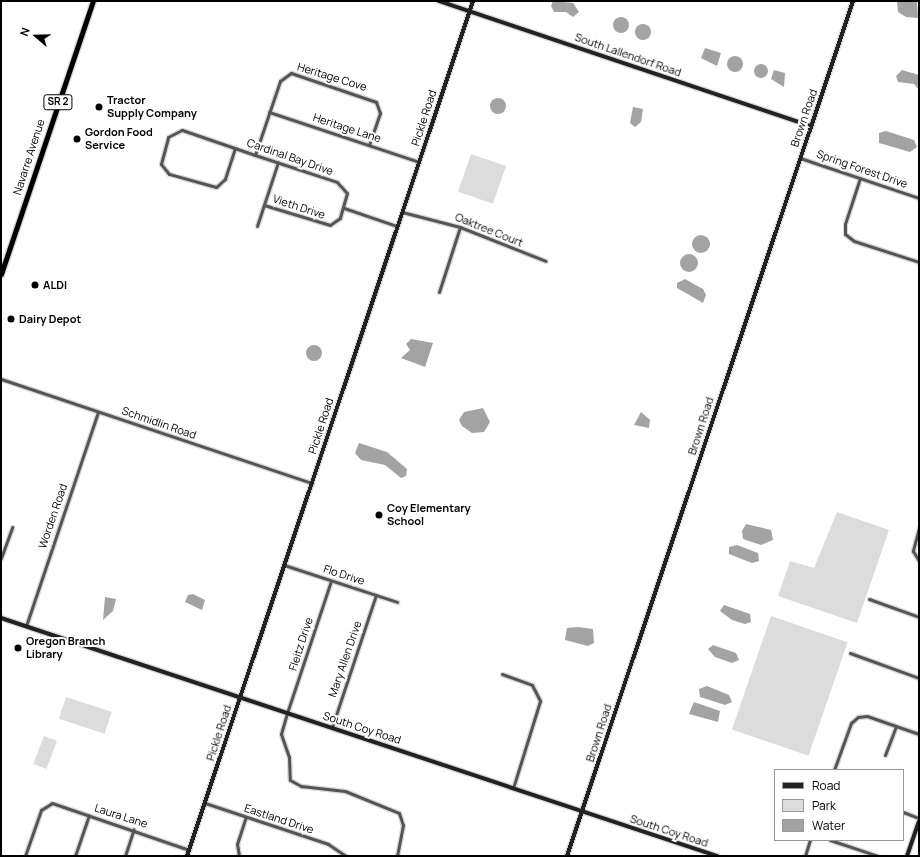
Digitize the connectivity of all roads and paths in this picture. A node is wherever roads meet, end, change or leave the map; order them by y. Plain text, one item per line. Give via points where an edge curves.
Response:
1 (93, 1) edge
2 (439, 1) edge
3 (473, 1) edge
4 (852, 1) edge
5 (470, 11) junction
6 (269, 112) junction
7 (811, 126) junction
8 (369, 145) junction
9 (236, 148) junction
10 (255, 155) junction
11 (800, 158) junction
12 (278, 162) junction
13 (419, 162) junction
14 (860, 178) junction
15 (919, 198) edge
16 (264, 205) junction
17 (344, 208) junction
18 (402, 212) junction
19 (257, 226) dead end
20 (397, 226) junction
21 (460, 227) junction
22 (546, 261) dead end
23 (919, 262) edge
24 (1, 274) edge
25 (439, 292) dead end
26 (1, 379) edge
27 (98, 412) junction
28 (312, 483) junction
29 (12, 527) dead end
30 (919, 528) edge
31 (3, 546) edge
32 (1, 558) edge
33 (919, 561) edge
34 (284, 565) junction
35 (331, 581) junction
36 (376, 595) junction
37 (869, 599) dead end
38 (397, 602) dead end
39 (919, 617) edge
40 (1, 618) edge
41 (26, 626) junction
42 (850, 653) dead end
43 (502, 674) dead end
44 (919, 678) edge
45 (240, 697) junction
46 (287, 713) junction
47 (896, 726) junction
48 (332, 728) junction
49 (919, 734) edge
50 (885, 755) dead end
51 (834, 769) edge
52 (513, 788) junction
53 (205, 803) junction
54 (582, 811) junction
55 (904, 812) edge
56 (89, 815) junction
57 (246, 817) junction
58 (919, 818) edge
59 (919, 822) edge
60 (134, 830) junction
61 (810, 841) edge
62 (833, 841) edge
63 (189, 850) junction
64 (25, 856) edge
65 (75, 856) edge
66 (125, 856) edge
67 (187, 856) edge
68 (238, 856) edge
69 (346, 856) edge
70 (397, 856) edge
71 (568, 856) edge
72 (717, 856) edge
73 (805, 856) edge
74 (878, 856) edge
75 (907, 856) edge

1 - 24 highway, Navarre Avenue / SR 2
2 - 5 street, South Lallendorf Road
3 - 5 street, Pickle Road
4 - 7 street, Brown Road
5 - 7 street, South Lallendorf Road
5 - 13 street, Pickle Road
6 - 8 street, Heritage Lane
6 - 8 street, Heritage Cove via 285,75 297,73 374,100 380,113
6 - 10 street
7 - 11 street, Brown Road
8 - 13 street, Heritage Lane
9 - 9 street, Cardinal Bay Drive via 181,130 170,135 160,162 165,171 212,187 224,181
9 - 10 street, Cardinal Bay Drive
10 - 12 street, Cardinal Bay Drive
11 - 14 street, Spring Forest Drive
11 - 54 street, Brown Road
12 - 16 street
12 - 17 street, Cardinal Bay Drive via 342,185 347,196
13 - 18 street, Pickle Road
14 - 15 street, Spring Forest Drive
14 - 23 street via 845,224 846,234 854,241
16 - 17 street, Vieth Drive via 327,226 339,220
16 - 19 street
17 - 20 street
18 - 20 street, Pickle Road
18 - 21 street, Oaktree Court
20 - 28 street, Pickle Road
21 - 22 street, Oaktree Court
21 - 25 street
26 - 27 street, Schmidlin Road
27 - 28 street, Schmidlin Road
27 - 41 street, Worden Road
28 - 34 street, Pickle Road
29 - 31 street
30 - 33 street via 912,551
31 - 32 street
34 - 35 street, Flo Drive
34 - 45 street, Pickle Road
35 - 36 street, Flo Drive
35 - 46 street, Fleitz Drive
36 - 38 street, Flo Drive
36 - 48 street, Mary Allen Drive
37 - 39 street
40 - 41 street, South Coy Road
41 - 45 street, South Coy Road
42 - 44 street
43 - 52 street via 532,685 540,701
45 - 46 street, South Coy Road
45 - 53 street, Pickle Road
46 - 48 street, South Coy Road
46 - 70 street, Fleitz Drive via 281,738 288,755 288,774 292,782 345,791 396,811 403,819
47 - 49 street
47 - 50 street
47 - 51 street via 867,716 856,717
48 - 52 street, South Coy Road
52 - 54 street, South Coy Road
53 - 57 street, Eastland Drive
53 - 63 street, Pickle Road
54 - 71 street, Brown Road
54 - 72 street, South Coy Road
55 - 58 street
56 - 60 street, Laura Lane
56 - 64 street, Laura Lane via 54,803 46,805 40,813
56 - 65 street
57 - 68 street via 237,844
57 - 69 street, Eastland Drive via 328,844
59 - 75 street
60 - 63 street, Laura Lane
60 - 66 street
61 - 73 street
62 - 74 street
63 - 67 street, Pickle Road

